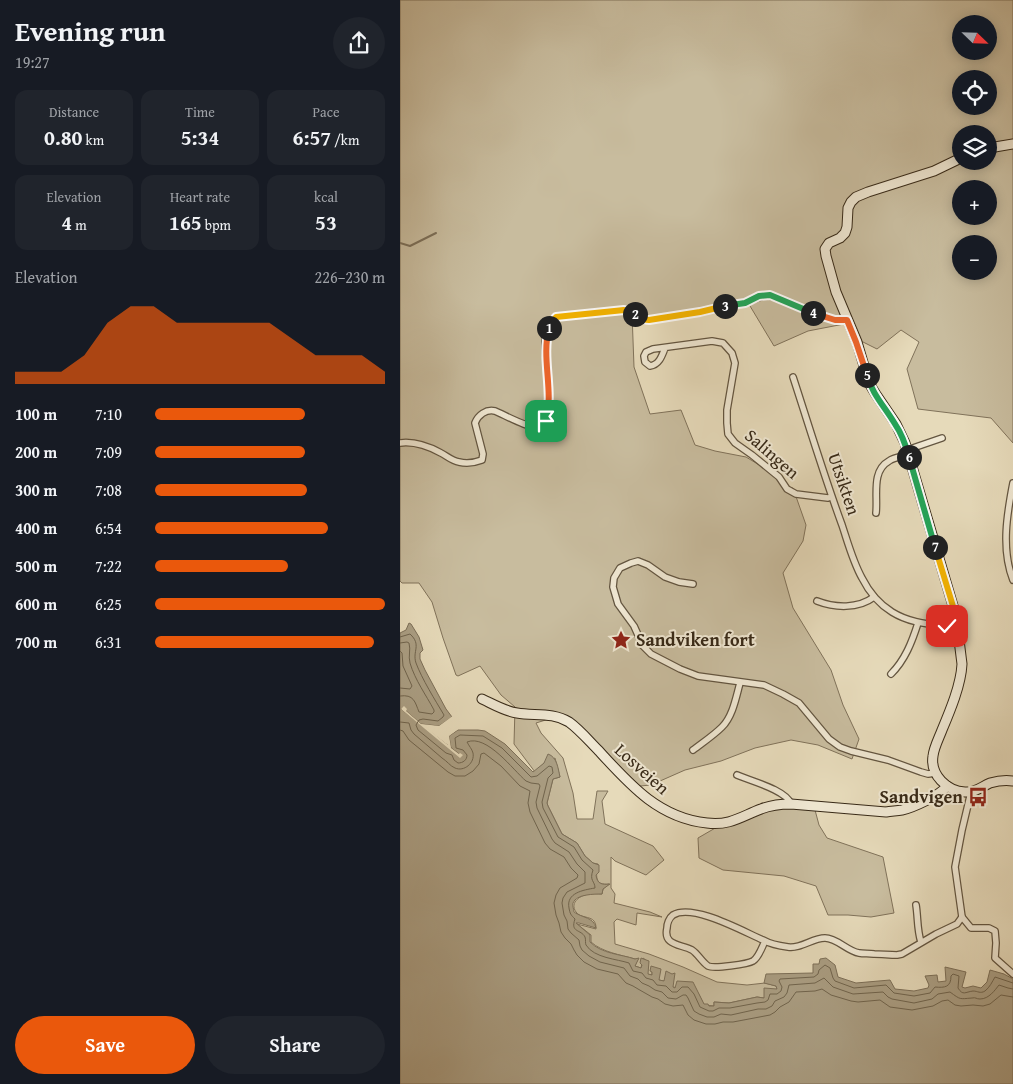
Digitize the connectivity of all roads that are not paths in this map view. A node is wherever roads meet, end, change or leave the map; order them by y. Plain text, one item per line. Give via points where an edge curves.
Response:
1 (1013, 144) edge
2 (997, 147) edge
3 (952, 162) edge
4 (847, 320) junction
5 (665, 348) dead end
6 (793, 377) dead end
7 (942, 438) dead end
8 (400, 443) edge
9 (908, 452) junction
10 (1013, 483) edge
11 (831, 497) junction
12 (876, 514) dead end
13 (1013, 580) edge
14 (693, 584) dead end
15 (874, 597) junction
16 (817, 601) dead end
17 (918, 623) junction
18 (958, 628) junction
19 (891, 674) dead end
20 (740, 682) junction
21 (482, 699) dead end
22 (693, 750) dead end
23 (936, 773) junction
24 (737, 775) dead end
25 (1013, 780) edge
26 (947, 786) junction
27 (971, 792) junction
28 (791, 804) junction
29 (916, 905) dead end
30 (962, 917) junction
31 (765, 941) junction
32 (921, 942) junction
33 (1013, 974) edge

1 - 2 street
3 - 4 street via 860,195 851,202 845,233 827,245 825,253
4 - 8 street via 835,320 765,295 745,303 649,320 624,310 556,317 548,328 545,342 549,410 543,426 530,426 490,410 481,414 475,423 483,454 482,460 476,462 460,463 418,444
4 - 9 street via 874,393 896,424
5 - 11 street, Salingen via 712,341 723,343 732,353 735,363 727,410 728,434 779,477 787,489 796,494
6 - 11 street, Utsikten
7 - 9 street
9 - 12 street via 880,467
9 - 18 street
10 - 13 street via 1006,549
11 - 15 street, Utsikten via 856,566
14 - 20 street via 665,577 638,562 620,568 613,587 618,604 650,654 698,676
15 - 16 street via 860,605 850,606
15 - 17 street, Utsikten via 891,611
17 - 18 street, Utsikten
17 - 19 street via 904,658
18 - 23 street via 962,672 933,756
20 - 22 street via 728,720
20 - 23 street via 764,685 799,704 840,747 928,774
21 - 28 street, Losveien via 510,712 556,716 569,722 624,779 651,802 674,815 695,822 719,824 761,808
23 - 26 street
24 - 28 street via 786,796
25 - 27 street via 990,783
26 - 27 street
26 - 28 street, Losveien via 911,807 886,812
27 - 30 street via 955,867
29 - 32 street
30 - 32 street via 957,924
30 - 33 street via 971,928 989,928 995,932 995,958
31 - 31 street via 716,918 694,913 673,915 666,935 668,940 692,951 708,966 716,967 754,961
31 - 32 street via 791,948 827,938 860,954 897,955

